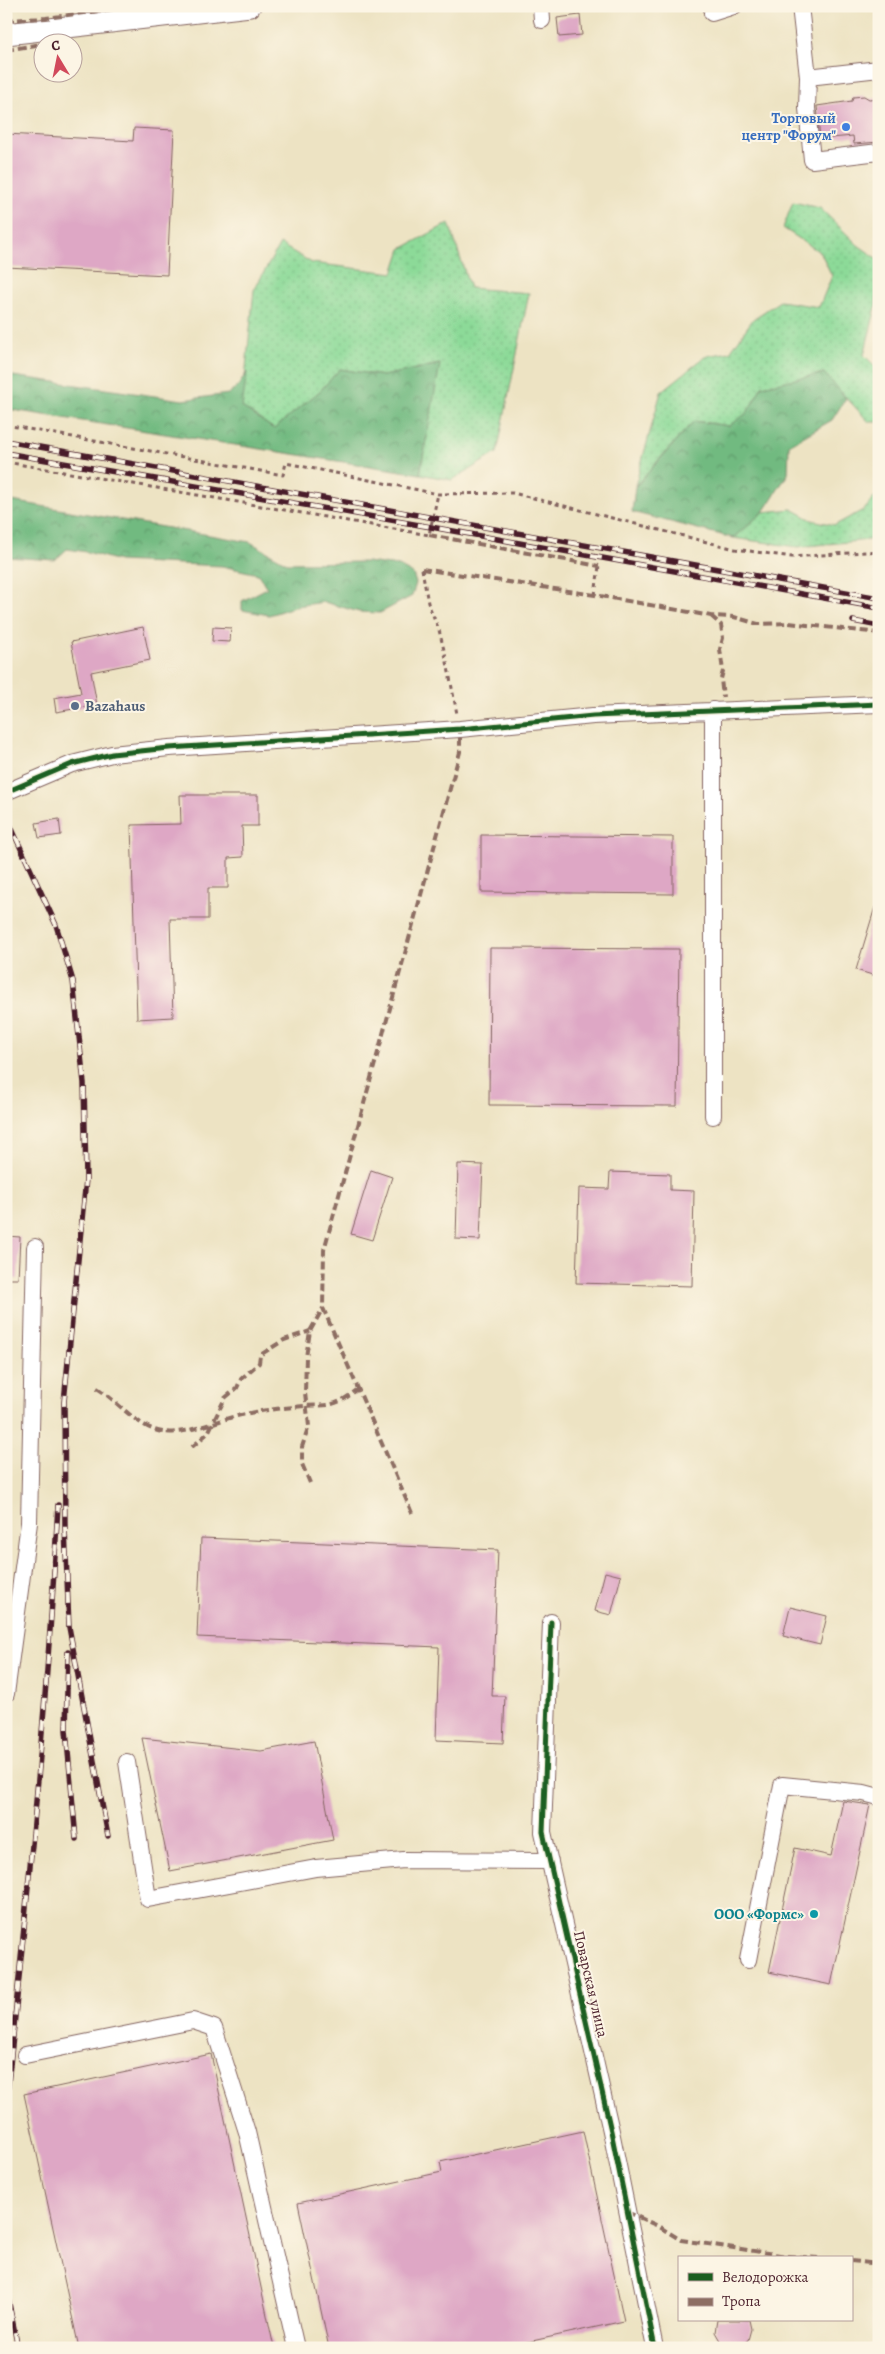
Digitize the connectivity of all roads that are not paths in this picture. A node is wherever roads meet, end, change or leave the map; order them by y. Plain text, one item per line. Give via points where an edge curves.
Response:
1 (250, 6) edge
2 (734, 6) edge
3 (800, 6) edge
4 (712, 13) dead end
5 (6, 34) edge
6 (879, 69) edge
7 (808, 77) junction
8 (879, 152) edge
9 (879, 704) edge
10 (713, 710) junction
11 (6, 792) edge
12 (713, 1116) dead end
13 (35, 1247) dead end
14 (551, 1622) dead end
15 (6, 1694) edge
16 (128, 1762) dead end
17 (879, 1797) edge
18 (550, 1861) junction
19 (748, 1960) dead end
20 (25, 2055) dead end
21 (650, 2347) edge
22 (296, 2348) edge

1 - 5 main road
2 - 4 street
3 - 7 street
6 - 7 street
7 - 8 street via 812,160
9 - 10 street
10 - 11 street via 593,716 112,754 72,764
10 - 12 street
13 - 15 street via 29,1523
14 - 18 street, Поварская улица via 543,1832
16 - 18 street via 148,1899 316,1868 404,1860
17 - 19 street via 782,1785
18 - 21 street, Поварская улица via 611,2131
20 - 22 street via 193,2021 214,2028 247,2132

